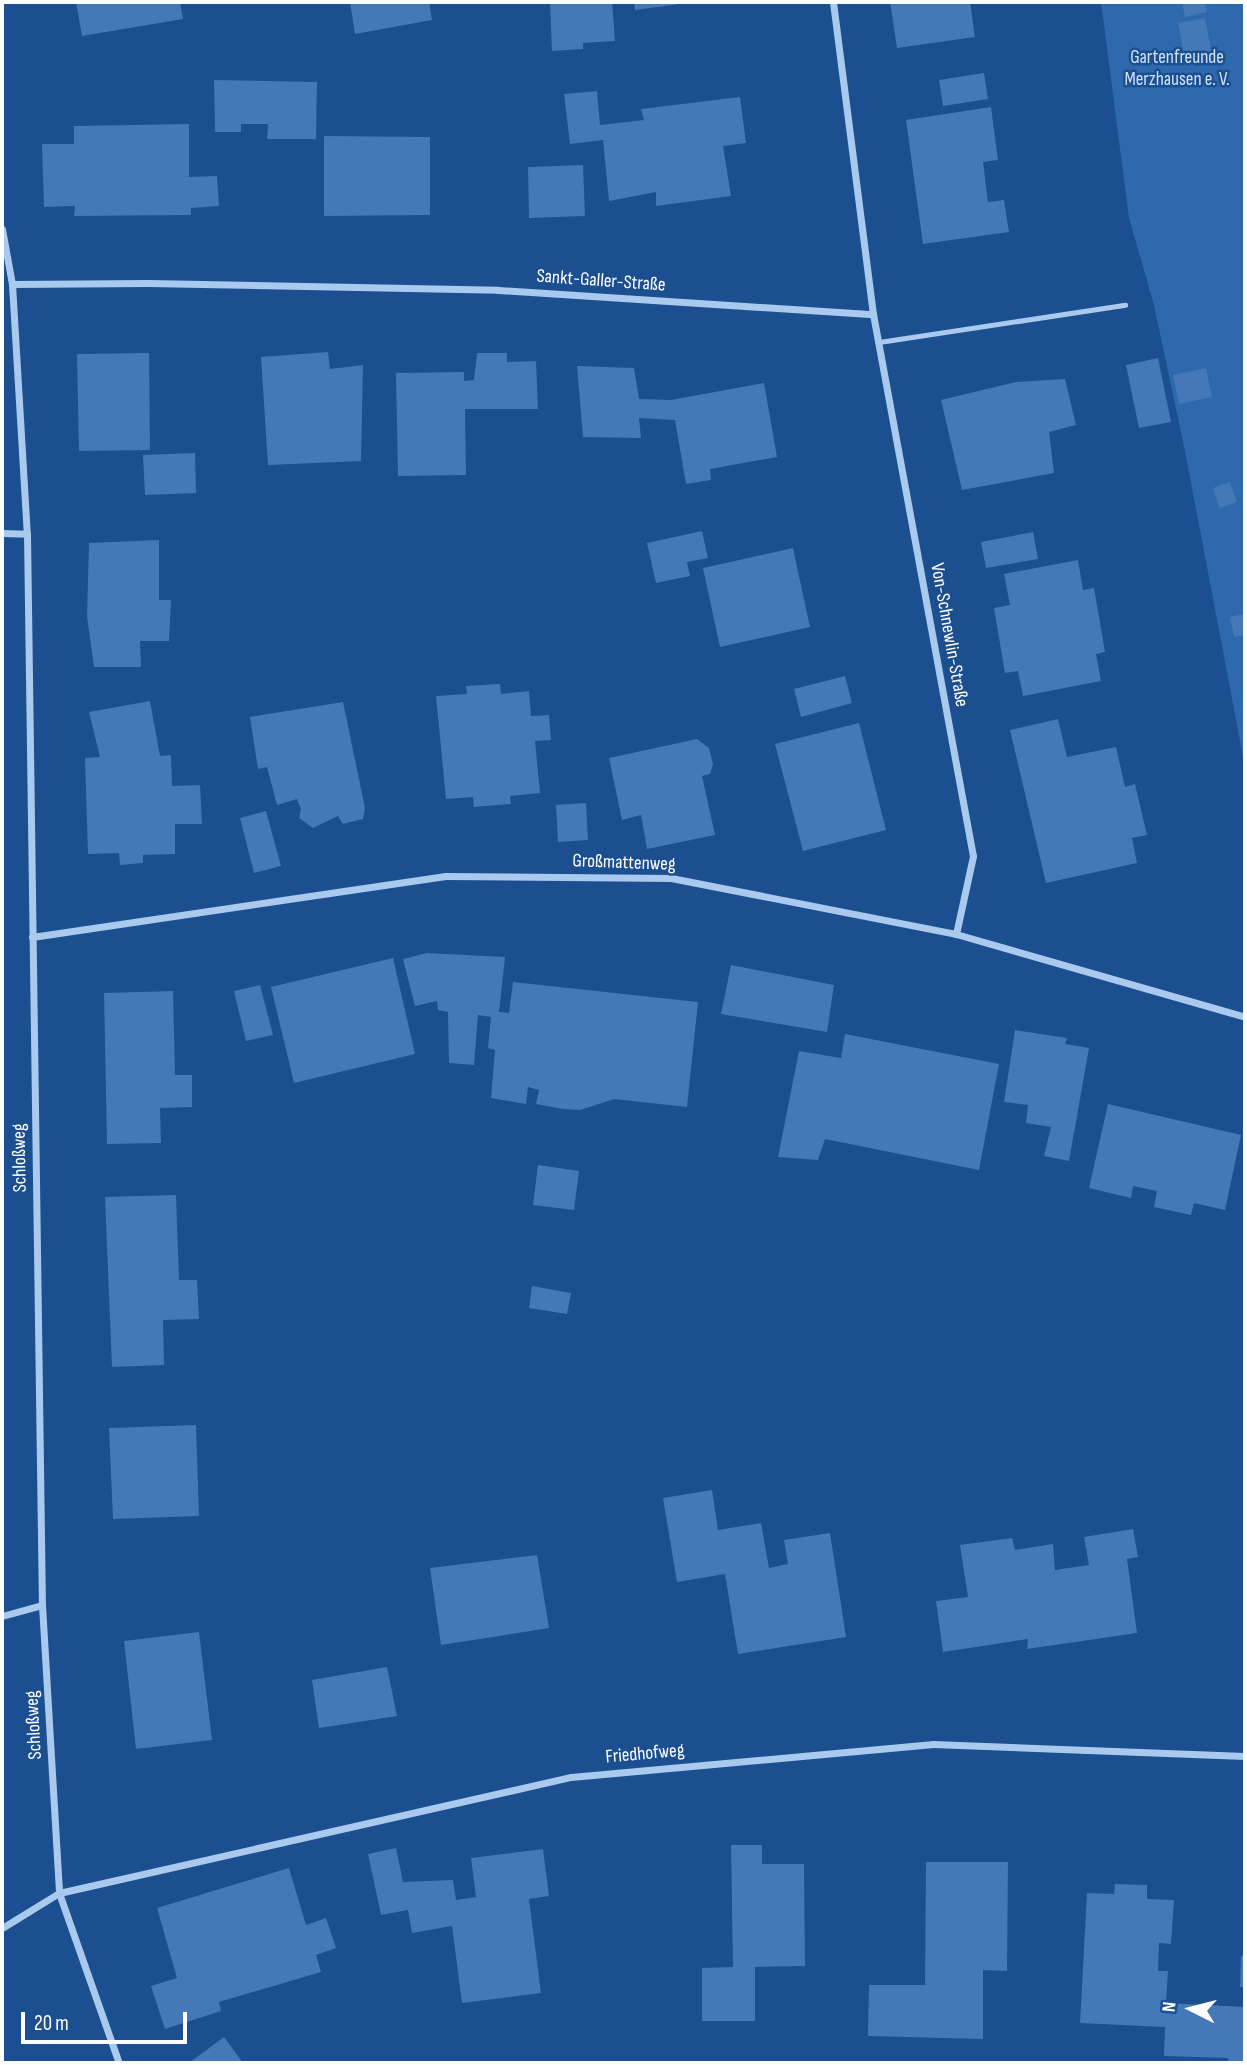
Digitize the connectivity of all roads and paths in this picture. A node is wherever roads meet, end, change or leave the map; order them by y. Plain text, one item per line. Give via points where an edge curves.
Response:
1 (833, 2) edge
2 (2, 229) edge
3 (12, 284) junction
4 (1125, 305) dead end
5 (873, 314) junction
6 (879, 342) junction
7 (2, 533) edge
8 (27, 534) junction
9 (956, 934) junction
10 (32, 937) junction
11 (1245, 1017) edge
12 (42, 1605) junction
13 (2, 1616) edge
14 (1245, 1756) edge
15 (59, 1893) junction
16 (2, 1928) edge
17 (119, 2063) edge

1 - 5 street
2 - 3 street, Schloßweg
3 - 5 street, Sankt-Galler-Straße via 498,290
3 - 8 street, Schloßweg
4 - 6 lane
5 - 6 street, Von-Schnewlin-Straße
6 - 9 street, Von-Schnewlin-Straße via 973,856
7 - 8 street
8 - 10 street, Schloßweg
9 - 10 street, Großmattenweg via 671,878 446,876
9 - 11 street, Großmattenweg
10 - 12 street, Schloßweg
12 - 13 street
12 - 15 street, Schloßweg
14 - 15 street, Friedhofweg via 933,1744 571,1777
15 - 16 street
15 - 17 street, Schloßweg

